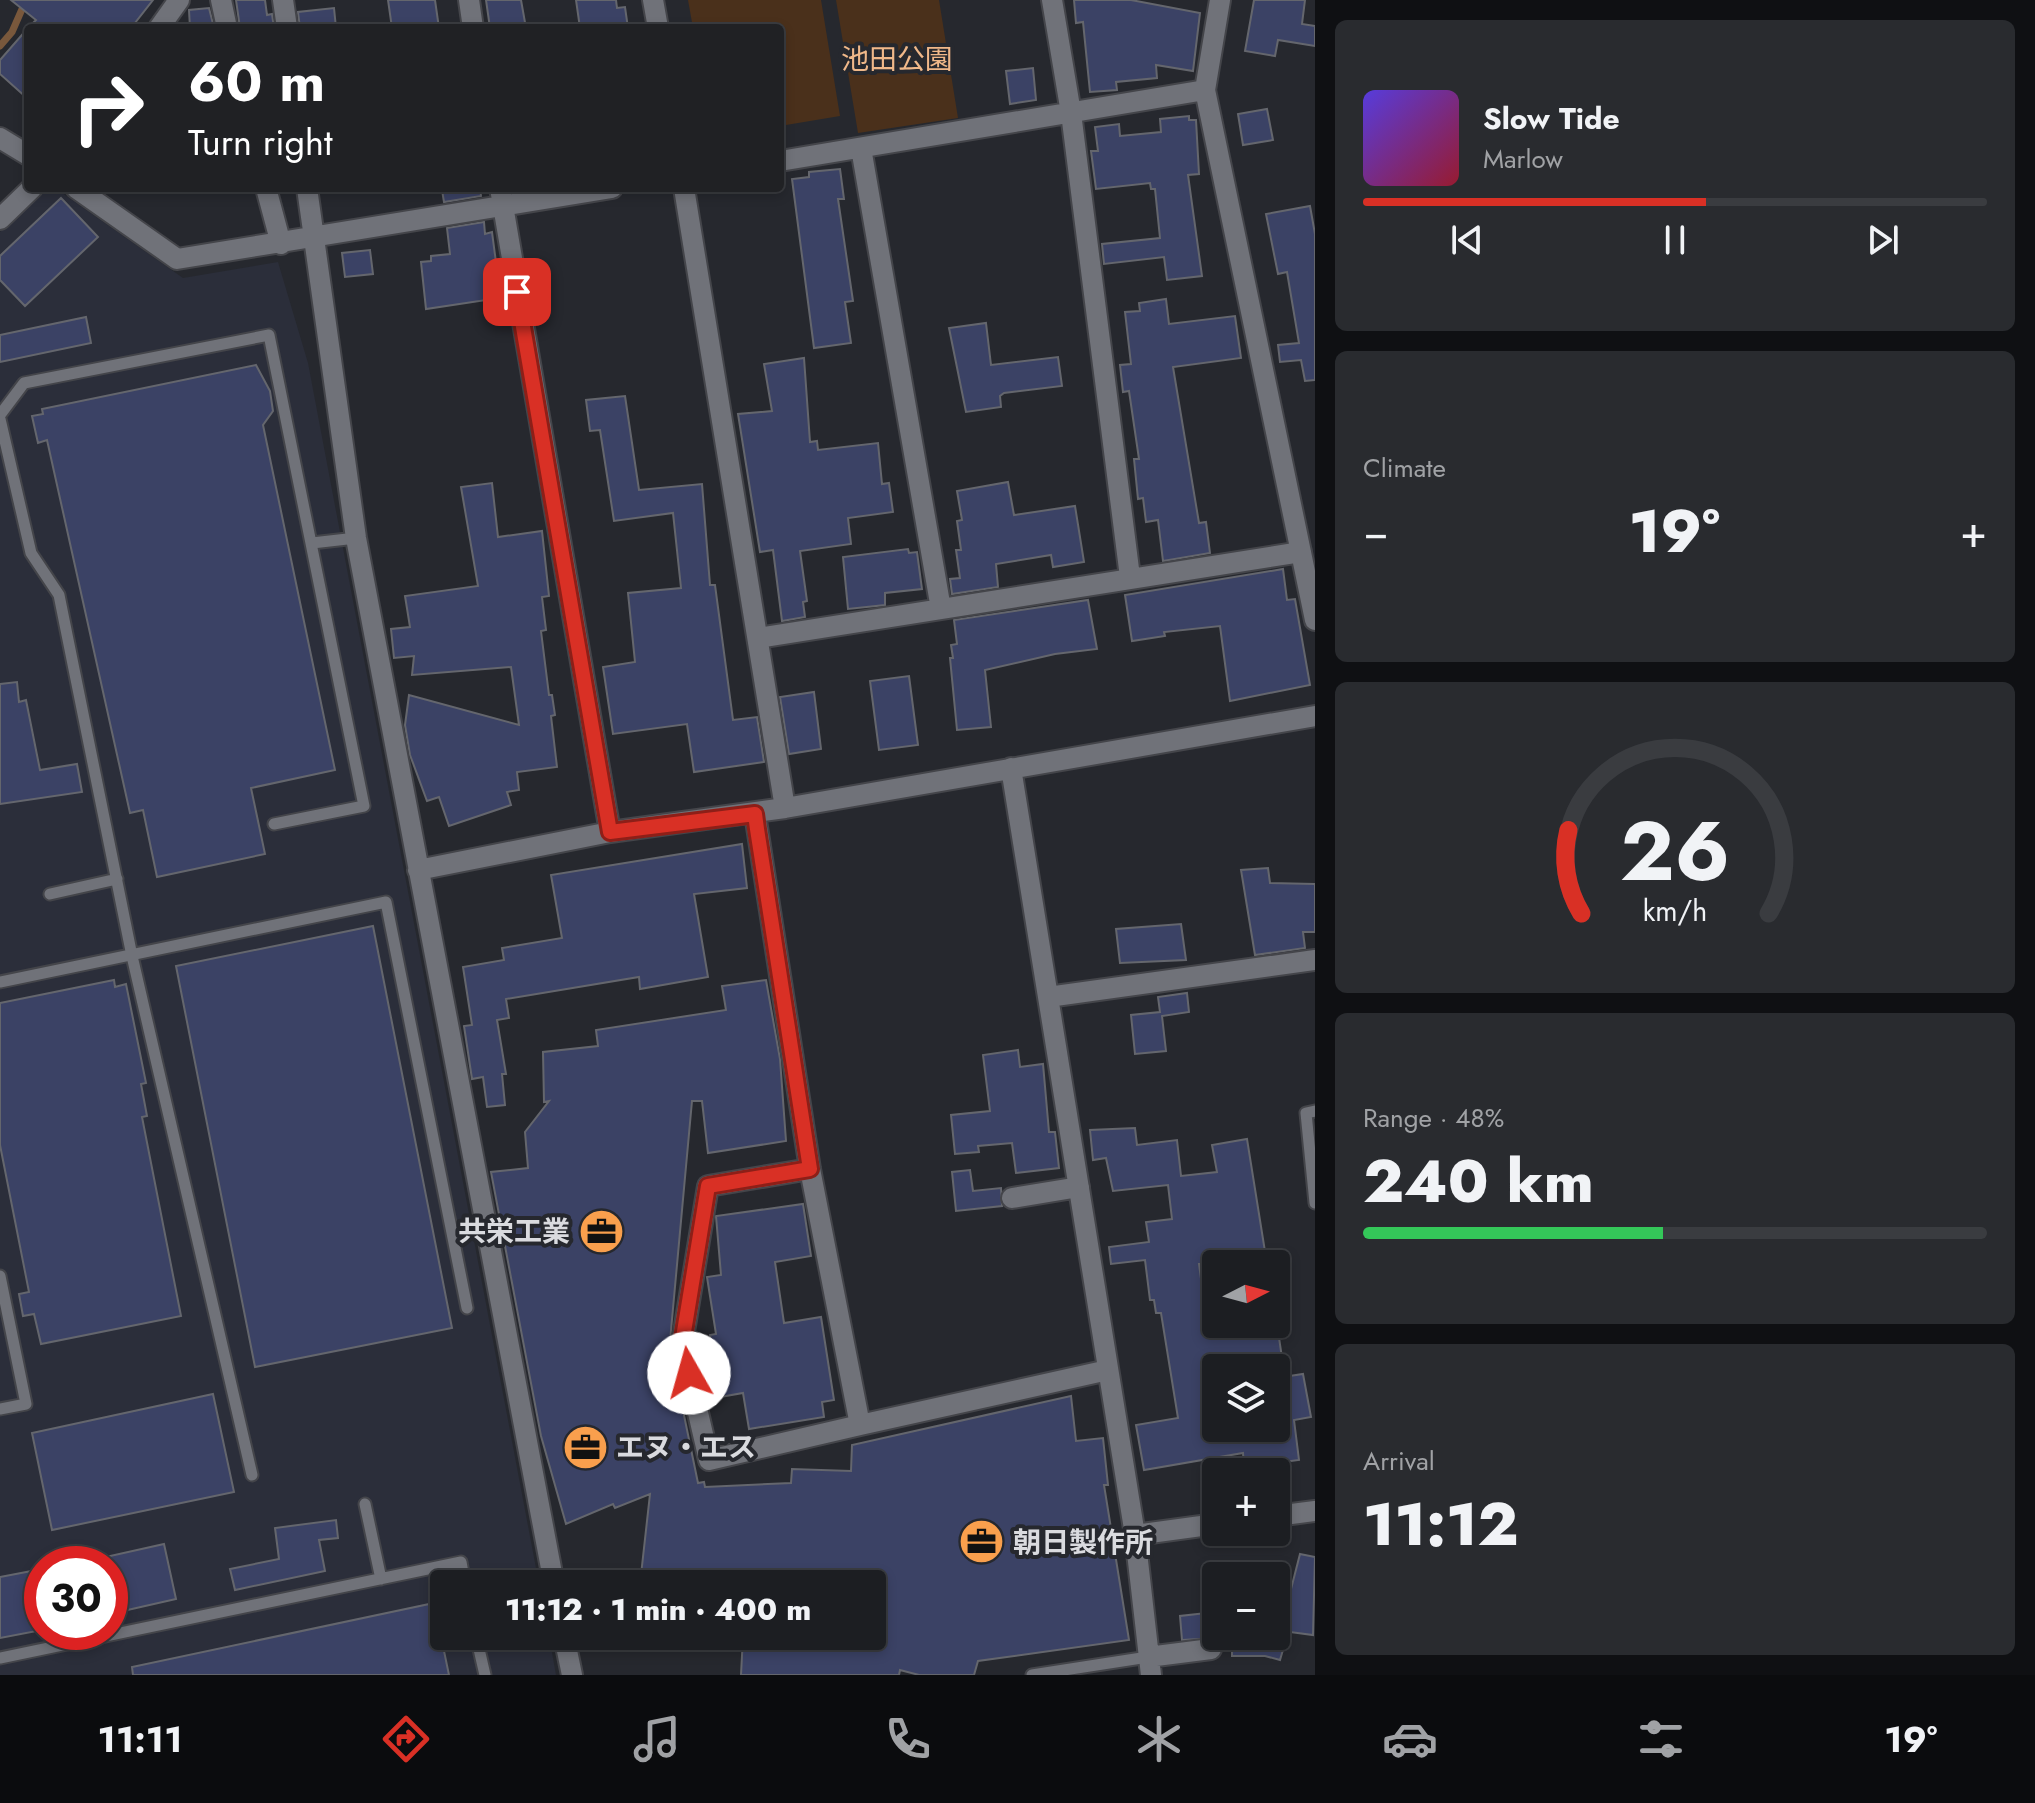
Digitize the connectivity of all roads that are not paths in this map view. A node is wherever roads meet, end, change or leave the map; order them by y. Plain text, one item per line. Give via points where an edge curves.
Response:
1 (179, 0) edge
2 (221, 0) edge
3 (283, 0) edge
4 (469, 0) edge
5 (653, 0) edge
6 (1052, 0) edge
7 (1220, 0) edge
8 (162, 24) edge
9 (226, 24) edge
10 (286, 24) edge
11 (472, 24) edge
12 (657, 24) edge
13 (1205, 90) junction
14 (1071, 113) junction
15 (0, 138) edge
16 (861, 148) junction
17 (24, 153) edge
18 (784, 160) edge
19 (28, 192) edge
20 (82, 192) edge
21 (267, 192) edge
22 (308, 192) edge
23 (563, 192) edge
24 (685, 192) edge
25 (502, 197) edge
26 (0, 219) edge
27 (314, 237) junction
28 (281, 244) junction
29 (0, 417) edge
30 (356, 538) junction
31 (312, 543) junction
32 (1301, 552) junction
33 (1130, 577) junction
34 (941, 609) junction
35 (1315, 620) edge
36 (758, 638) junction
37 (1315, 716) edge
38 (1011, 768) junction
39 (785, 808) junction
40 (755, 814) junction
41 (274, 824) dead end
42 (610, 832) junction
43 (418, 870) junction
44 (117, 879) junction
45 (50, 894) dead end
46 (132, 956) junction
47 (1315, 960) edge
48 (0, 982) edge
49 (1048, 997) junction
50 (1315, 1111) edge
51 (810, 1169) junction
52 (1079, 1187) junction
53 (1012, 1198) dead end
54 (1315, 1203) edge
55 (0, 1276) edge
56 (467, 1308) dead end
57 (1108, 1370) junction
58 (0, 1409) edge
59 (860, 1425) junction
60 (252, 1475) dead end
61 (365, 1504) dead end
62 (1315, 1511) edge
63 (1290, 1514) edge
64 (1202, 1526) edge
65 (1135, 1535) junction
66 (462, 1570) edge
67 (551, 1570) edge
68 (381, 1579) junction
69 (479, 1650) edge
70 (567, 1650) edge
71 (1207, 1650) edge
72 (0, 1658) edge
73 (1149, 1666) edge
74 (485, 1675) edge
75 (572, 1675) edge
76 (1032, 1675) edge

1 - 8 street
2 - 9 street
3 - 10 street
4 - 11 street
5 - 12 street
6 - 14 street
7 - 13 street
13 - 14 street
13 - 32 street
14 - 16 street
14 - 33 street
15 - 17 street
16 - 18 street
16 - 34 street
19 - 26 street
20 - 28 street via 177,259
21 - 28 street
22 - 27 street
23 - 25 street
24 - 36 street
25 - 27 street
25 - 42 street
27 - 28 street
27 - 30 street
29 - 31 lane via 24,383 269,335
29 - 44 lane via 31,553 59,595
30 - 31 lane
30 - 43 street
31 - 41 lane via 364,806
32 - 33 street
32 - 35 street
33 - 34 street
34 - 36 street
36 - 39 street
37 - 38 street
38 - 39 street
38 - 49 street
39 - 40 street
40 - 42 street
40 - 51 street
42 - 43 street
43 - 67 street
44 - 45 lane
44 - 46 lane
46 - 48 lane
46 - 56 lane via 386,902
46 - 60 lane
47 - 49 street
49 - 52 street
50 - 54 lane via 1306,1113
51 - 59 street
51 - 59 street via 708,1186 682,1344 709,1460
52 - 53 street
52 - 57 street
55 - 58 lane via 26,1404
57 - 59 street
57 - 65 street
61 - 68 lane
62 - 63 street
64 - 65 street
65 - 73 street
66 - 68 lane via 461,1562
68 - 72 lane
69 - 74 lane
70 - 75 street
71 - 73 street
73 - 76 lane

